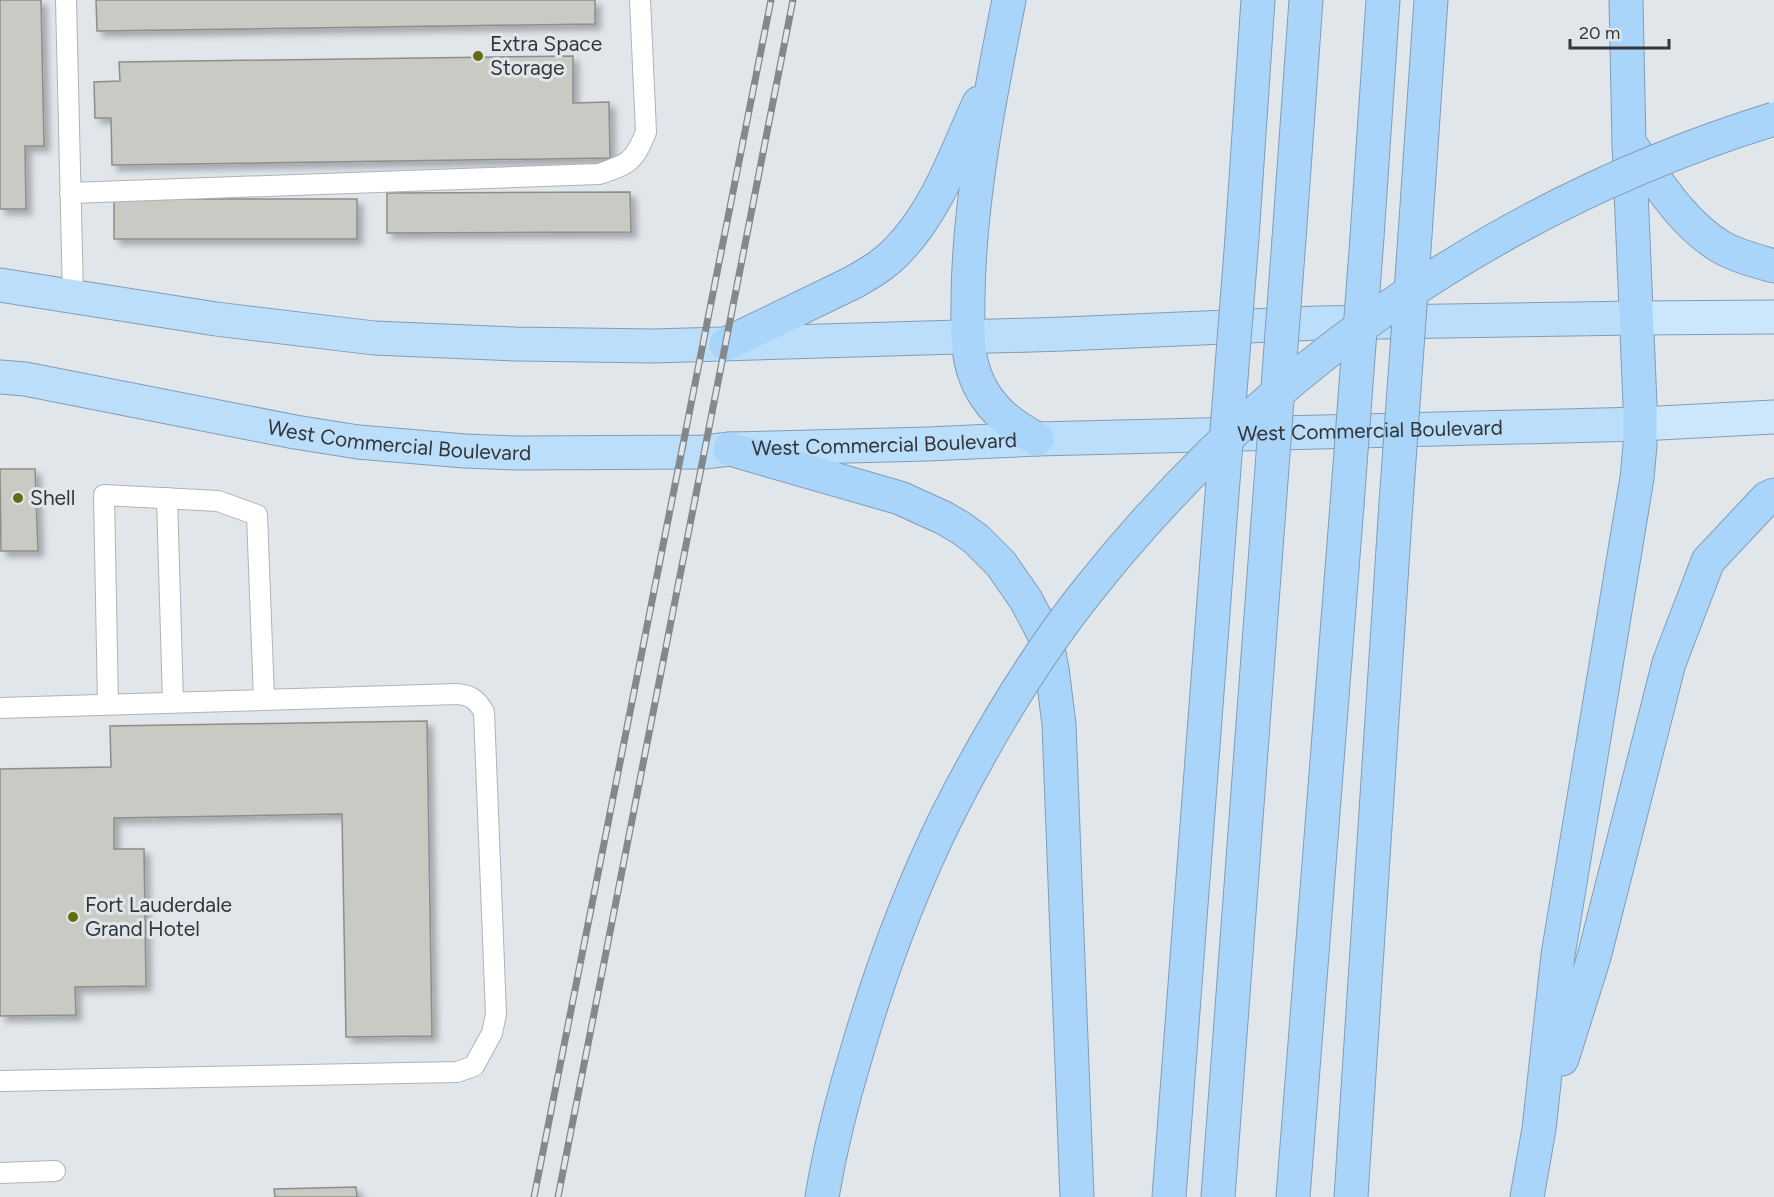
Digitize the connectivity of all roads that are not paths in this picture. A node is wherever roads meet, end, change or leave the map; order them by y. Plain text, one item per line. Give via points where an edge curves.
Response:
1 (66, 0) edge
2 (640, 0) edge
3 (1009, 0) edge
4 (1257, 0) edge
5 (1306, 0) edge
6 (1383, 0) edge
7 (1431, 0) edge
8 (1626, 0) edge
9 (997, 63) junction
10 (1774, 119) edge
11 (1629, 143) junction
12 (70, 193) junction
13 (1774, 266) edge
14 (0, 285) edge
15 (73, 296) junction
16 (1774, 317) edge
17 (1636, 318) junction
18 (968, 336) junction
19 (726, 344) junction
20 (0, 377) edge
21 (1774, 417) edge
22 (1640, 423) junction
23 (1036, 439) junction
24 (730, 449) junction
25 (1774, 495) edge
26 (167, 498) junction
27 (264, 699) junction
28 (173, 702) junction
29 (108, 704) junction
30 (0, 708) edge
31 (0, 1081) edge
32 (1539, 1130) junction
33 (55, 1171) dead end
34 (0, 1173) edge
35 (822, 1197) edge
36 (1077, 1197) edge
37 (1169, 1197) edge
38 (1218, 1197) edge
39 (1293, 1197) edge
40 (1351, 1197) edge
41 (1527, 1197) edge

1 - 12 lane
2 - 12 lane via 646,132 638,152 623,166 599,174
3 - 9 highway
4 - 37 highway, bridge
5 - 38 highway, bridge
6 - 39 highway, bridge
7 - 40 highway, bridge
8 - 11 highway
9 - 18 highway via 970,244
9 - 19 highway via 939,191 897,251 869,274
10 - 35 highway, bridge via 1705,141 1617,177 1512,229 1448,267 1358,328 1270,400 1161,506 1088,589 1022,683 970,770 921,868 880,974 848,1083
11 - 13 highway via 1676,207 1698,229 1722,247
11 - 17 highway
12 - 15 lane
14 - 15 highway
15 - 19 highway via 216,319 374,338 516,344
16 - 17 main road
17 - 18 highway via 1319,323
17 - 22 highway
18 - 19 highway
18 - 23 highway via 972,367 983,393 1007,421
20 - 24 highway, West Commercial Boulevard via 295,432 391,445 528,453
21 - 22 main road, West Commercial Boulevard
22 - 23 highway, West Commercial Boulevard
22 - 32 highway via 1637,478 1558,956
23 - 24 highway, West Commercial Boulevard
24 - 36 highway via 900,498 961,528 1001,564 1046,638 1059,724
25 - 32 highway via 1708,561 1673,653 1594,957
26 - 27 lane via 218,501 257,516
26 - 28 lane
26 - 29 lane via 104,495
27 - 28 lane
27 - 31 lane via 457,694 478,701 484,711 496,1014 492,1033 474,1066 457,1072
28 - 29 lane
29 - 30 lane
32 - 41 highway
33 - 34 lane

